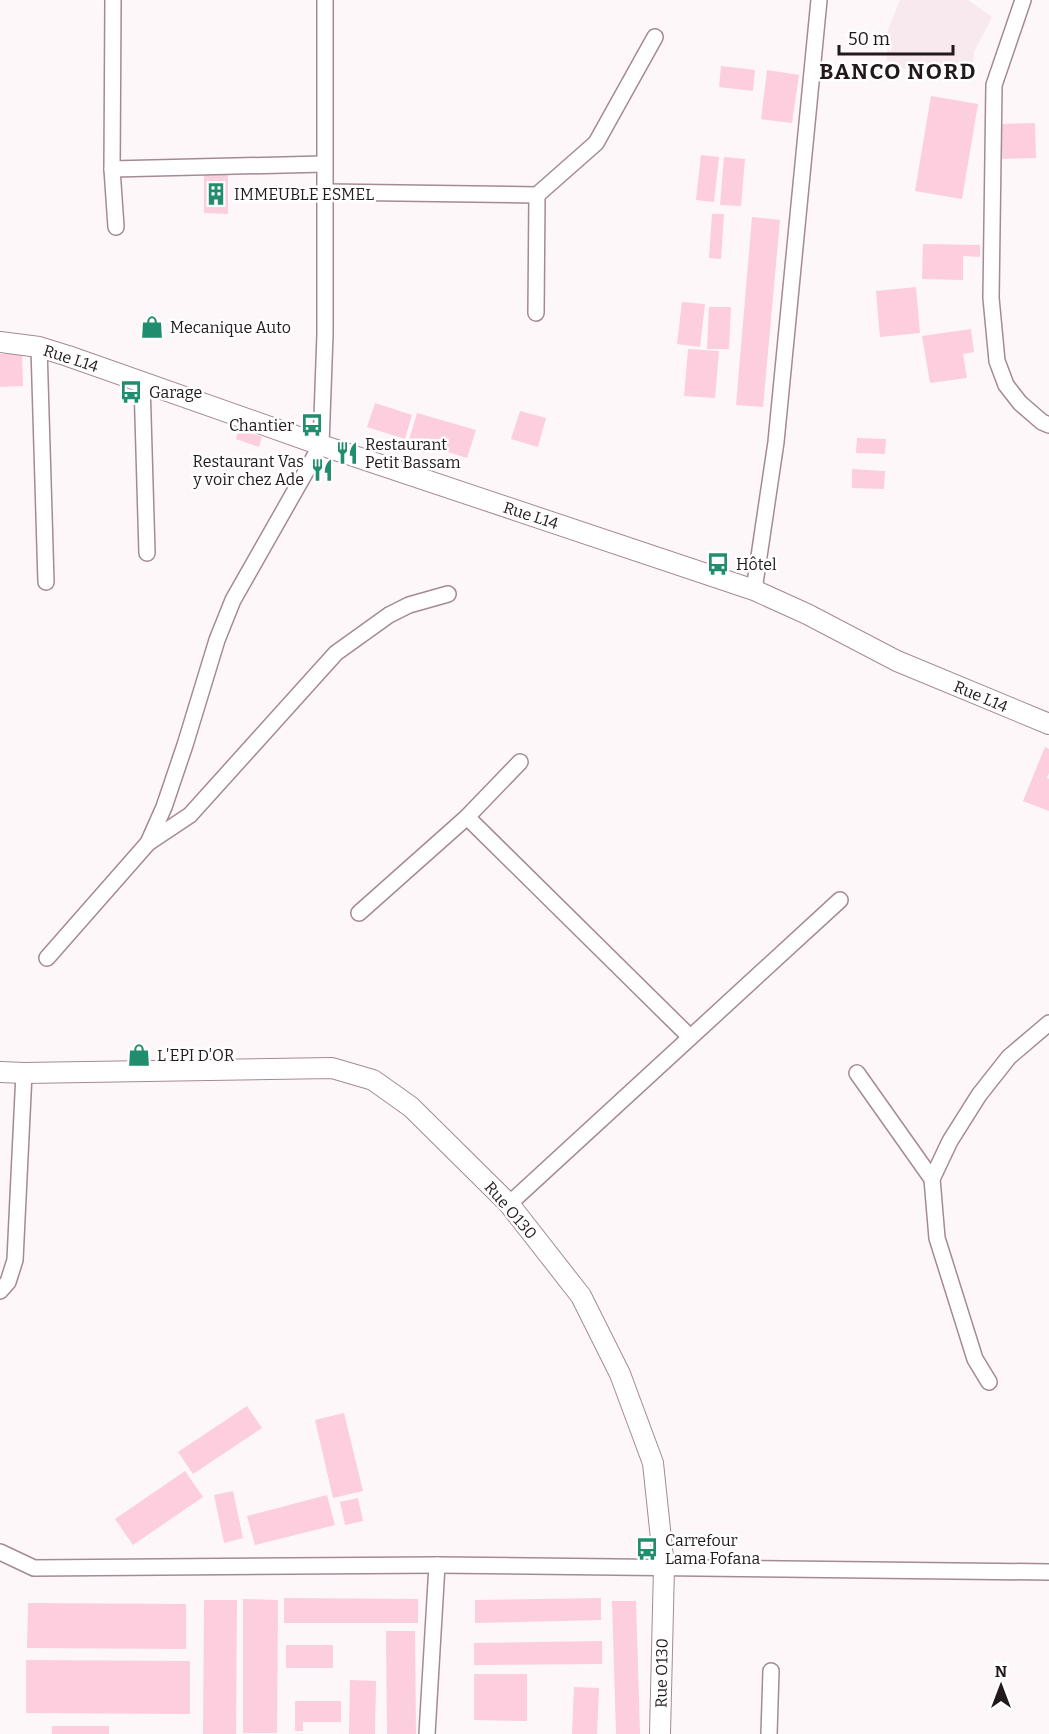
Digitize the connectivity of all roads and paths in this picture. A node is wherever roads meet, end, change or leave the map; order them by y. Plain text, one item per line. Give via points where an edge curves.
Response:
1 (113, 0) edge
2 (326, 0) edge
3 (819, 0) edge
4 (1023, 0) edge
5 (655, 37) dead end
6 (324, 164) junction
7 (112, 169) junction
8 (326, 192) junction
9 (537, 195) junction
10 (116, 227) dead end
11 (536, 314) dead end
12 (0, 342) edge
13 (39, 347) junction
14 (142, 382) junction
15 (1049, 425) edge
16 (321, 445) junction
17 (147, 553) dead end
18 (46, 582) dead end
19 (754, 590) junction
20 (448, 594) dead end
21 (1049, 724) edge
22 (520, 762) dead end
23 (467, 816) junction
24 (148, 843) junction
25 (840, 900) dead end
26 (359, 913) dead end
27 (47, 958) dead end
28 (1049, 1023) edge
29 (690, 1037) junction
30 (0, 1072) edge
31 (24, 1073) junction
32 (857, 1073) dead end
33 (932, 1179) junction
34 (509, 1204) junction
35 (0, 1291) edge
36 (989, 1382) dead end
37 (0, 1552) edge
38 (437, 1565) junction
39 (664, 1567) junction
40 (1049, 1572) edge
41 (771, 1671) dead end
42 (427, 1734) edge
43 (660, 1734) edge
44 (769, 1734) edge

1 - 7 street
2 - 6 street
3 - 19 street via 776,442
4 - 15 street via 994,85 991,298 997,361 1006,385 1020,403
5 - 9 street via 596,143
6 - 7 street
6 - 8 street
7 - 10 street
8 - 9 street
8 - 16 street
9 - 11 street
12 - 13 street, Rue L14
13 - 14 street, Rue L14
13 - 18 street
14 - 16 street, Rue L14
14 - 17 street
16 - 19 street, Rue L14
16 - 24 street via 232,600 164,807
19 - 21 street, Rue L14 via 897,661
20 - 24 street via 389,615 336,653 190,815
22 - 23 street
23 - 26 street
23 - 29 street
24 - 27 street
25 - 29 street
28 - 33 street via 1009,1058 979,1095
29 - 34 street
30 - 31 street, Rue O130
31 - 34 street, Rue O130 via 332,1068 373,1080 411,1107
31 - 35 street via 15,1260 8,1282
32 - 33 street
33 - 36 street via 937,1238 975,1359
34 - 39 street, Rue O130 via 581,1296 620,1374 653,1463
37 - 38 street via 34,1568
38 - 39 street
38 - 42 street
39 - 40 street
39 - 43 street, Rue O130
41 - 44 street

